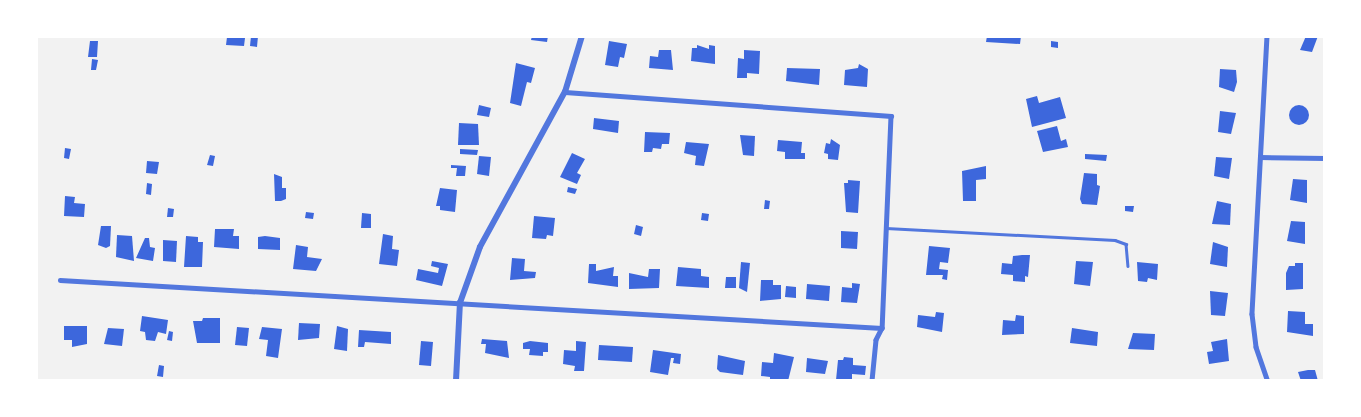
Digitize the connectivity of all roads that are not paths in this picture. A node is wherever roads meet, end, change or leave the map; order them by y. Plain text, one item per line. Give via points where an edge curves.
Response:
1 (582, 36) edge
2 (1267, 36) edge
3 (564, 92) junction
4 (1260, 157) junction
5 (1325, 158) edge
6 (886, 228) junction
7 (1128, 266) dead end
8 (60, 280) dead end
9 (460, 303) junction
10 (882, 328) junction
11 (456, 381) edge
12 (872, 381) edge
13 (1268, 381) edge

1 - 3 street
2 - 4 street
3 - 6 street via 891,116
3 - 9 street via 480,247
4 - 5 street
4 - 13 street via 1252,314 1256,347
6 - 7 lane via 1124,241
6 - 10 street
8 - 9 street
9 - 10 street
9 - 11 street
10 - 12 street via 876,340

